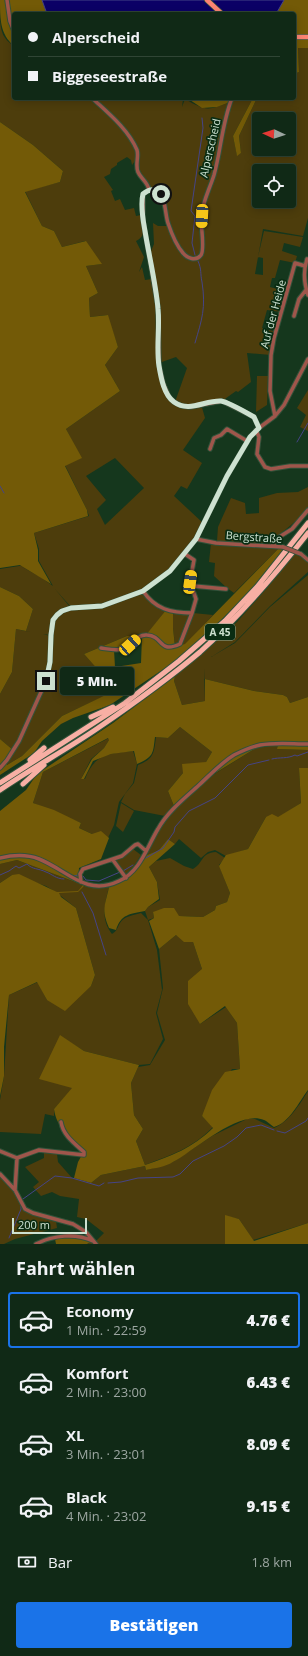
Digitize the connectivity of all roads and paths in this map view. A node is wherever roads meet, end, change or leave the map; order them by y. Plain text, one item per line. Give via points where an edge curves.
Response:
1 (7, 0) edge
2 (207, 0) edge
3 (220, 12) edge
4 (12, 25) edge
5 (308, 36) edge
6 (296, 37) edge
7 (94, 100) edge
8 (231, 100) edge
9 (149, 190) junction
10 (307, 259) dead end
11 (305, 266) junction
12 (306, 290) junction
13 (308, 295) edge
14 (294, 316) dead end
15 (308, 359) edge
16 (275, 416) junction
17 (257, 429) junction
18 (247, 441) junction
19 (210, 449) dead end
20 (308, 466) edge
21 (308, 510) edge
22 (308, 522) edge
23 (308, 533) edge
24 (196, 539) junction
25 (273, 546) junction
26 (185, 554) junction
27 (308, 560) edge
28 (192, 586) junction
29 (226, 588) dead end
30 (143, 591) junction
31 (192, 613) junction
32 (101, 648) dead end
33 (125, 703) junction
34 (91, 717) dead end
35 (308, 744) edge
36 (44, 748) dead end
37 (54, 756) junction
38 (0, 768) edge
39 (17, 771) junction
40 (0, 783) edge
41 (23, 784) dead end
42 (0, 790) edge
43 (146, 851) junction
44 (0, 858) edge
45 (114, 860) junction
46 (126, 878) junction
47 (83, 883) junction
48 (60, 1122) dead end
49 (0, 1151) edge
50 (17, 1158) junction
51 (0, 1174) edge
52 (15, 1190) junction
53 (96, 1243) edge
54 (36, 1244) edge

1 - 4 street
2 - 3 main road
5 - 6 main road
7 - 9 street via 129,137 138,154 138,171
8 - 9 street, Alperscheid via 214,175 204,202 201,228 203,249 200,257 195,259 183,254 170,228 161,194 156,190
9 - 17 street via 142,198 143,220 158,307 159,365 169,397 182,406 190,407 222,401 254,417
10 - 11 street
11 - 12 street
11 - 16 street, Auf der Heide via 295,263 274,338 270,391
12 - 13 street
12 - 14 street via 299,299
15 - 16 street via 284,405
16 - 17 street
17 - 18 street
17 - 20 street via 257,454 265,467 271,469
18 - 19 street via 227,429 214,438
18 - 24 street
21 - 25 street via 292,529 276,539
22 - 33 highway, A 45 via 266,577 225,621
23 - 37 highway, A 45 via 257,594 200,651 130,706
24 - 25 street, Bergstraße via 216,544
24 - 26 street
25 - 27 street, Bergstraße, bridge via 301,554
26 - 28 street via 194,560 190,582
26 - 30 street via 170,571
28 - 29 street
28 - 31 street via 196,599
30 - 31 street via 152,603 162,608
30 - 38 street via 102,606 71,608 57,615 53,620 46,681 19,741
31 - 32 street via 180,644 172,648 167,648 154,636 146,635 142,635 123,650
33 - 34 highway
33 - 39 highway, A 45
35 - 43 street via 267,744 249,748 233,756 165,818
36 - 39 highway
37 - 41 highway
37 - 42 highway, A 45
39 - 40 highway, A 45
43 - 45 street via 138,844
43 - 46 street
44 - 47 street via 15,855 32,857
45 - 46 street
45 - 47 street via 82,870 80,874
46 - 47 street via 110,885 95,886
48 - 50 street via 68,1138 84,1152 84,1155 38,1150
49 - 50 street
50 - 52 street
51 - 52 street
52 - 53 street via 25,1208 33,1213 73,1224 86,1232
53 - 54 street via 83,1237 72,1236 52,1238

